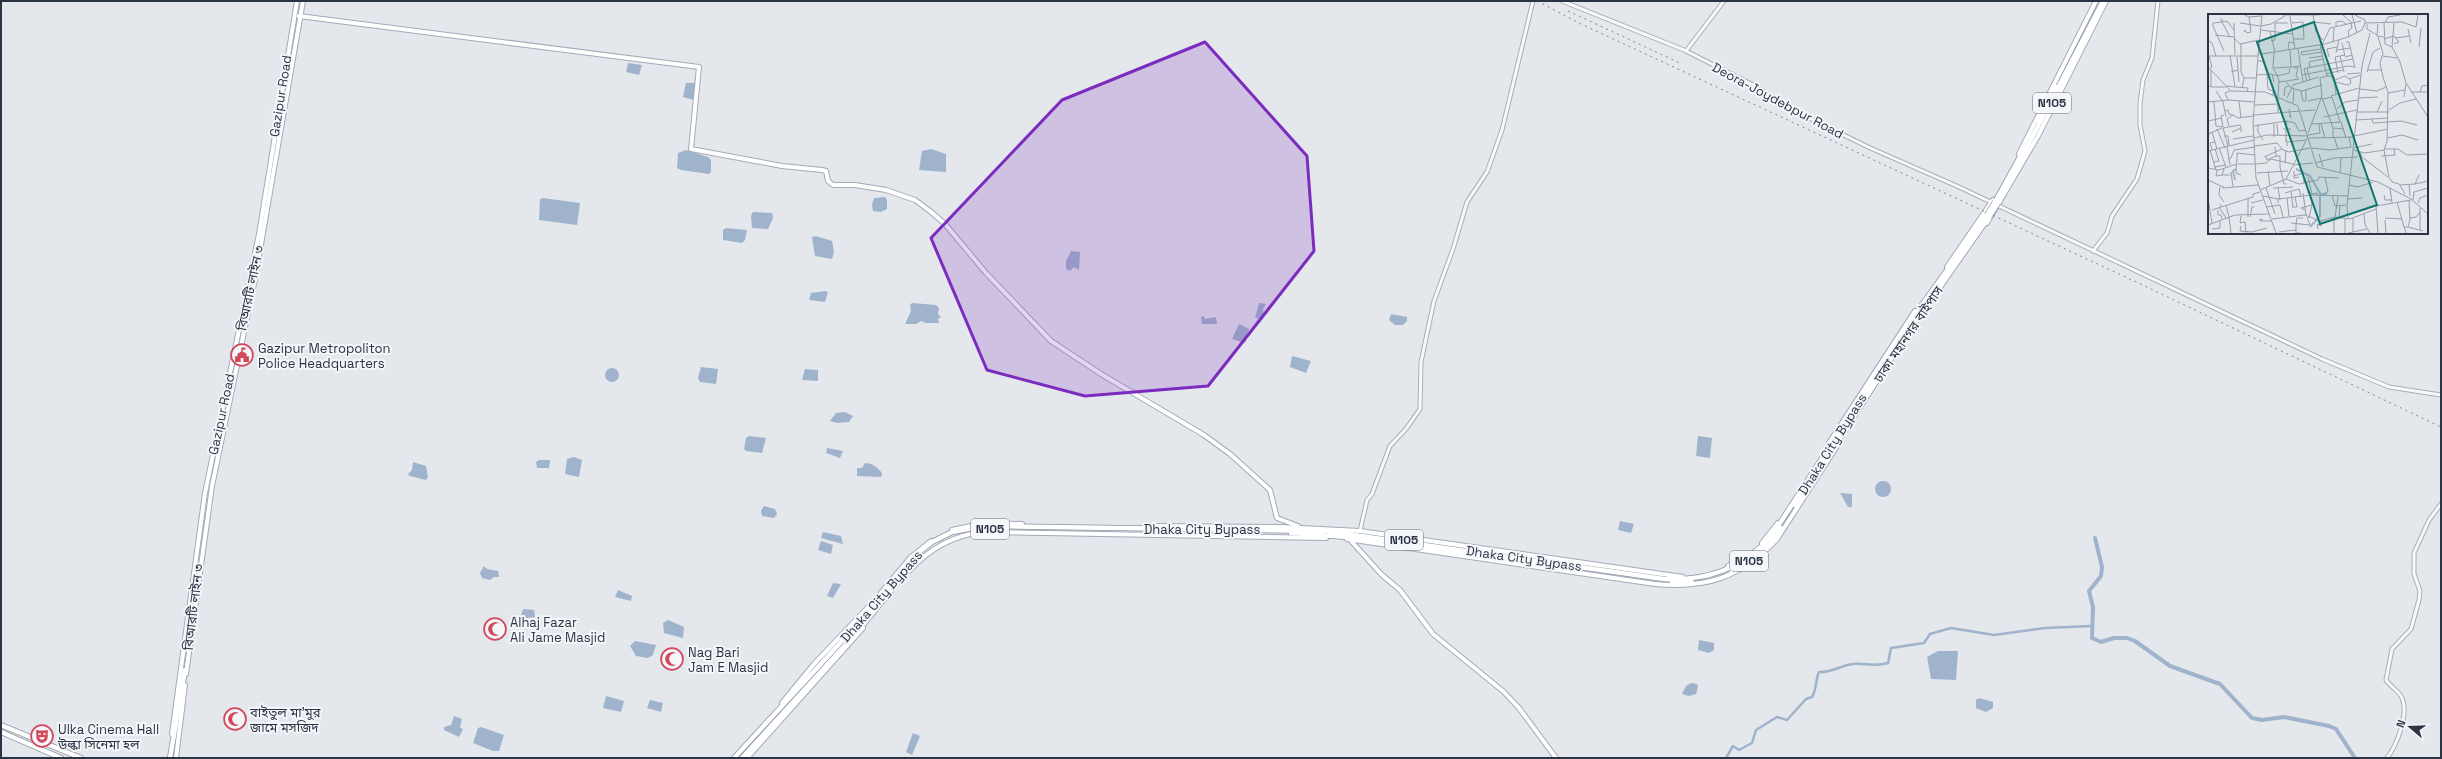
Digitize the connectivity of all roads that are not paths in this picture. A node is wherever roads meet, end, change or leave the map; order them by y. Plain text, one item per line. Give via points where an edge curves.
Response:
1 (298, 1) edge
2 (303, 1) edge
3 (1532, 1) edge
4 (1562, 1) edge
5 (1724, 1) edge
6 (2096, 1) edge
7 (2099, 1) edge
8 (2104, 1) edge
9 (2158, 1) edge
10 (299, 16) junction
11 (1686, 51) junction
12 (1996, 204) junction
13 (1988, 216) junction
14 (2093, 251) junction
15 (2441, 394) edge
16 (2441, 504) edge
17 (1300, 528) junction
18 (1360, 531) junction
19 (1337, 535) joint
20 (1352, 540) junction
21 (183, 670) junction
22 (1, 726) edge
23 (1, 732) edge
24 (61, 758) edge
25 (73, 758) edge
26 (80, 758) edge
27 (170, 758) edge
28 (176, 758) edge
29 (734, 758) edge
30 (742, 758) edge
31 (747, 758) edge
32 (1556, 758) edge
33 (2387, 758) edge

1 - 21 main road, বিআরটি লাইন ৩ via 261,238 209,488
2 - 10 main road, Gazipur Road
3 - 18 street via 1501,134 1487,172 1467,202 1453,249 1436,292 1421,362 1420,410 1390,446 1372,494 1367,500
4 - 11 street, Deora-Joydebpur Road
5 - 11 street
6 - 12 main road
7 - 12 highway, N105
8 - 12 highway, ঢাকা মহানগর বাইপাস / N105 via 2036,134
9 - 14 street via 2152,58 2143,80 2140,103 2144,153 2137,179 2112,216 2107,233
10 - 17 main road via 699,67 691,149 782,166 822,170 826,171 828,181 833,185 855,185 886,190 921,204 945,224 981,269 1051,341 1204,435 1230,454 1270,490 1277,518
10 - 28 main road, Gazipur Road via 258,265 212,486
11 - 12 street, Deora-Joydebpur Road via 1757,87 1795,111
12 - 13 highway, ঢাকা মহানগর বাইপাস / N105, bridge
12 - 14 street, Deora-Joydebpur Road
12 - 18 main road via 1899,334 1769,535 1746,556 1724,568 1700,576 1681,577
12 - 20 main road via 1777,540 1741,570 1700,584 1665,585
13 - 19 highway, ঢাকা মহানগর বাইপাস / N105 via 1774,538 1739,568 1700,581 1664,582
13 - 29 highway, Dhaka City Bypass / N105 via 1919,309 1771,537 1748,558 1726,570 1700,578 1664,579 1326,531 984,526 968,528 938,539 915,556 854,628
14 - 15 street, Deora-Joydebpur Road via 2381,385 2407,392
16 - 33 street via 2429,520 2414,553 2414,574 2420,591 2412,626 2391,651 2386,680 2401,697 2402,710 2399,738
17 - 18 main road
17 - 29 main road via 994,523 975,524 952,530 925,544 914,554 874,601 814,664
19 - 30 highway, Dhaka City Bypass / N105 via 984,529 953,535 928,548 915,560 858,631
20 - 31 main road via 1267,536 993,532 955,538 936,547 917,562 847,647
20 - 32 main road via 1382,575 1404,595 1433,634 1509,697
21 - 27 main road
21 - 27 highway, বিআরটি লাইন ৩
22 - 25 highway
22 - 26 highway
23 - 24 highway

